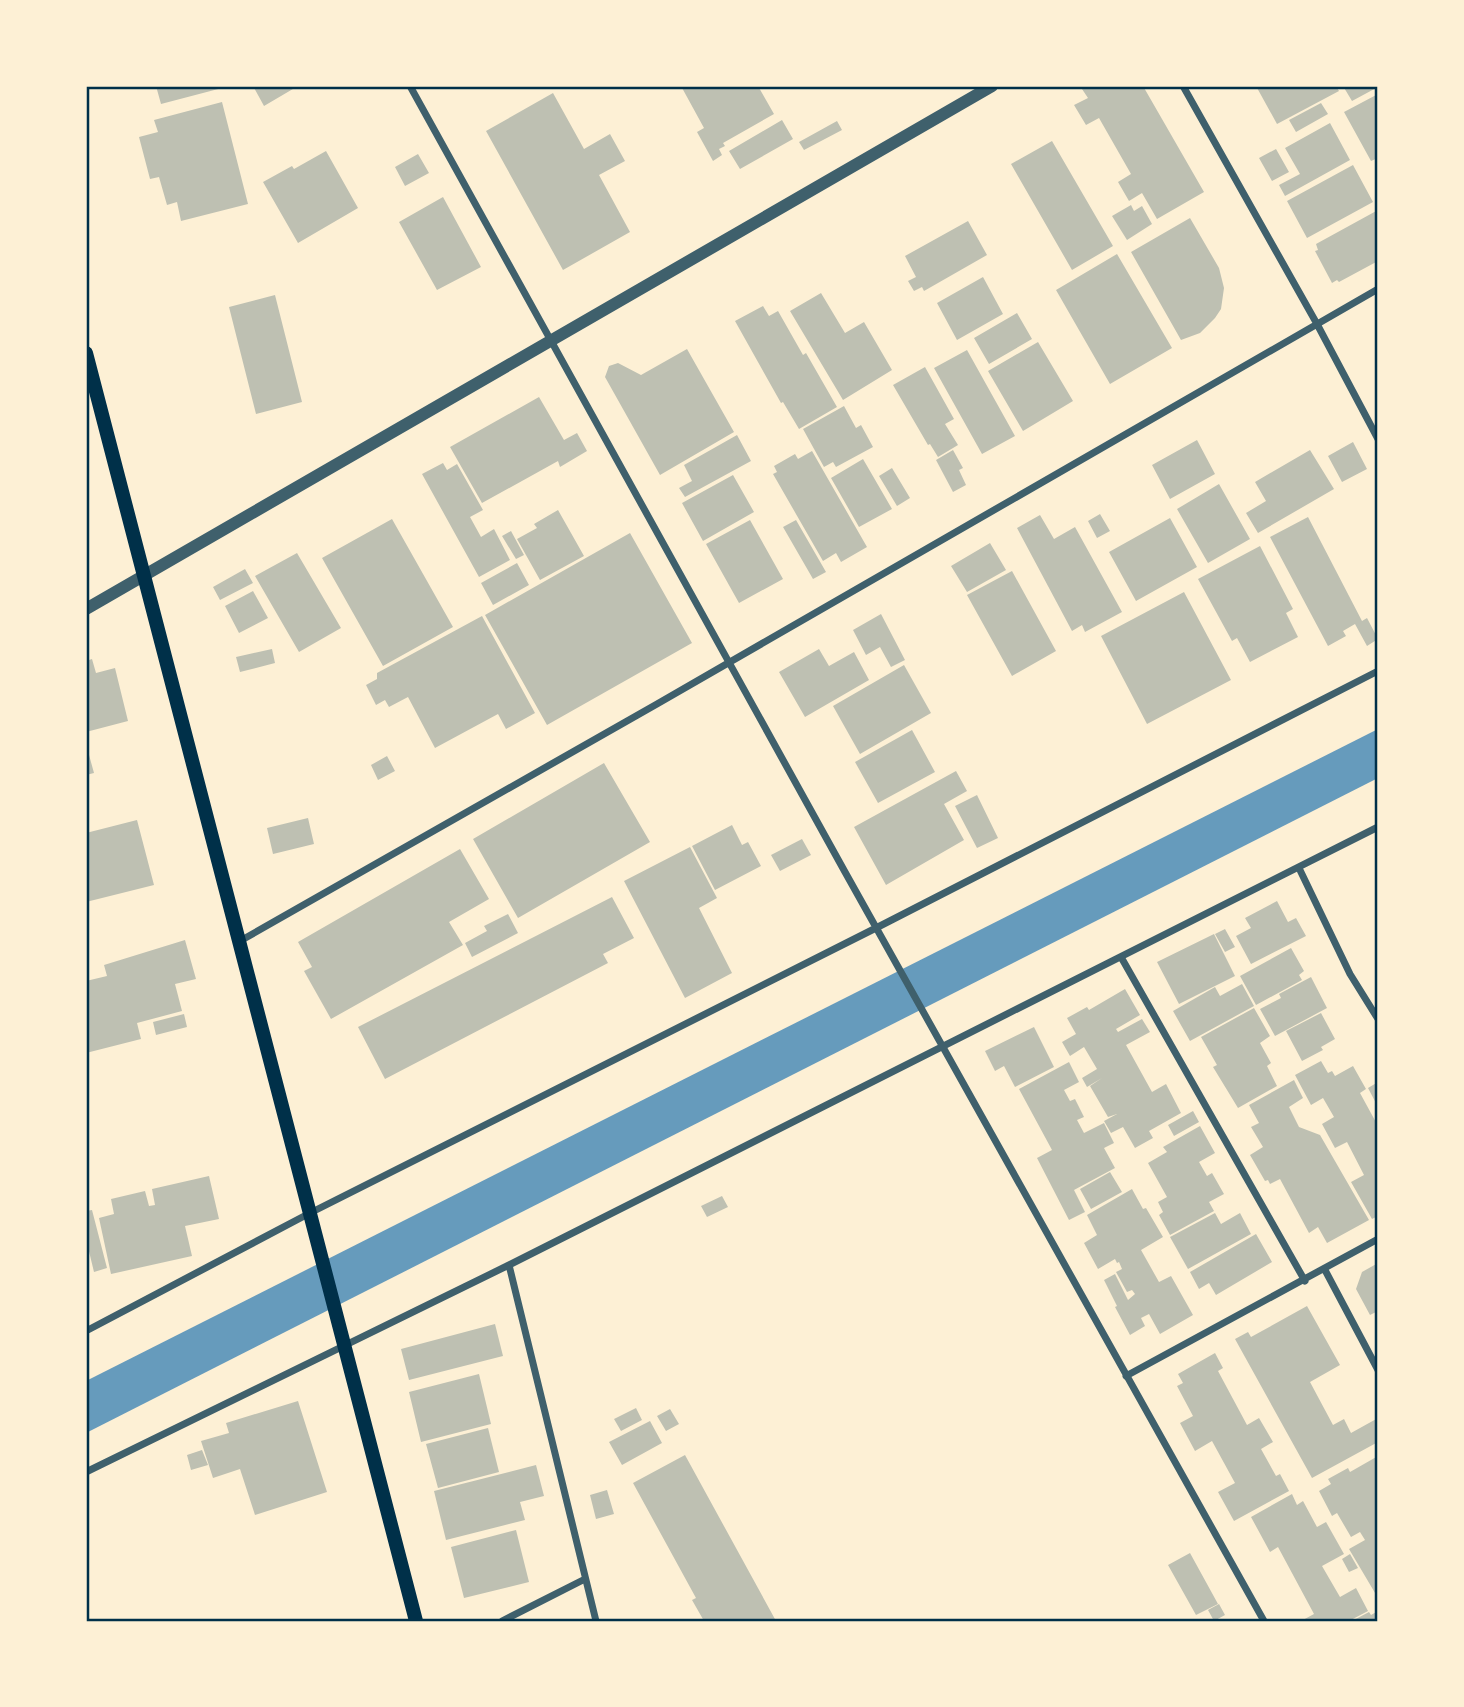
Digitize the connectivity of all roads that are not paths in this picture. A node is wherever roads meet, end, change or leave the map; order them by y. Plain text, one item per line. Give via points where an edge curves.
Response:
1 (410, 86) edge
2 (992, 86) edge
3 (1183, 86) edge
4 (1378, 289) edge
5 (1317, 324) junction
6 (552, 340) junction
7 (86, 353) edge
8 (1378, 439) edge
9 (145, 576) junction
10 (86, 609) edge
11 (728, 663) junction
12 (1378, 670) edge
13 (1378, 827) edge
14 (1298, 868) junction
15 (876, 928) junction
16 (240, 941) junction
17 (1121, 957) junction
18 (1378, 1019) edge
19 (942, 1046) junction
20 (310, 1213) junction
21 (1378, 1239) edge
22 (509, 1265) junction
23 (1325, 1270) junction
24 (1305, 1281) junction
25 (86, 1331) edge
26 (344, 1345) junction
27 (1378, 1370) edge
28 (1126, 1376) junction
29 (86, 1472) edge
30 (585, 1579) junction
31 (416, 1621) edge
32 (502, 1621) edge
33 (596, 1621) edge
34 (1264, 1621) edge

1 - 6 street
2 - 6 street
3 - 5 street
4 - 5 street
5 - 8 street
5 - 11 street
6 - 9 street
6 - 11 street
7 - 9 main road
9 - 10 street
9 - 16 main road
11 - 15 street
11 - 16 street
12 - 15 street
13 - 14 street
14 - 17 street
14 - 18 street via 1350,974
15 - 19 street
15 - 20 street
16 - 20 main road
17 - 19 street
17 - 24 street
19 - 22 street
19 - 28 street
20 - 25 street
20 - 26 main road
21 - 23 street
22 - 26 street
22 - 30 street
23 - 24 street
23 - 27 street
24 - 28 street
26 - 29 street
26 - 31 main road
28 - 34 street
30 - 32 street
30 - 33 street

